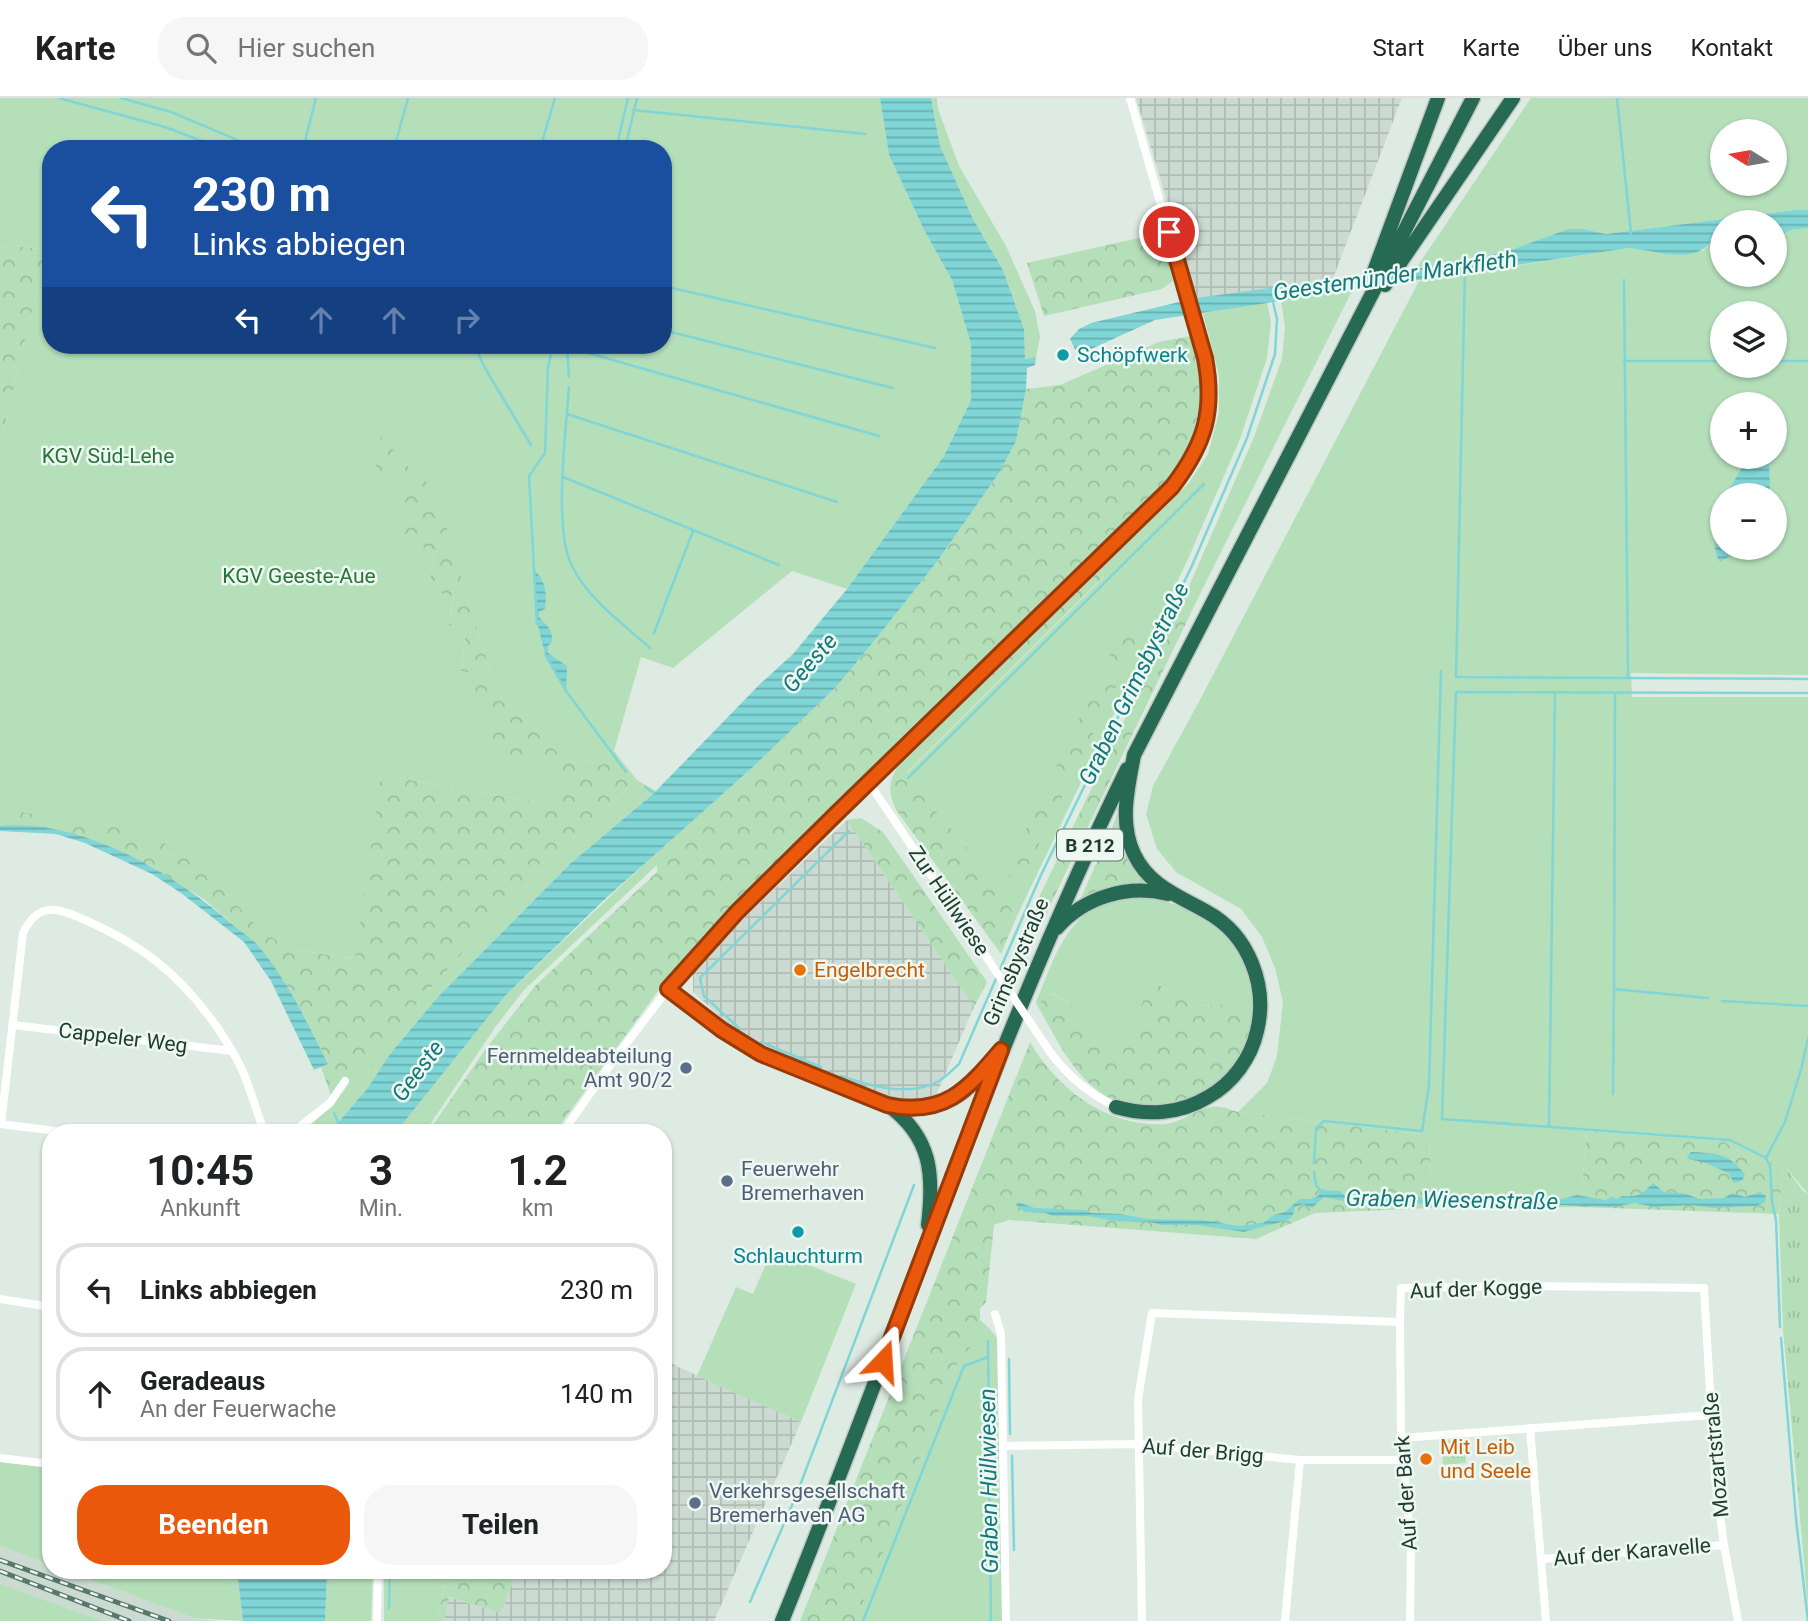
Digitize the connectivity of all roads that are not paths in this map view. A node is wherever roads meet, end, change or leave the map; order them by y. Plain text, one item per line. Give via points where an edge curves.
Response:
1 (1130, 98) edge
2 (1438, 98) edge
3 (1473, 98) edge
4 (1513, 98) edge
5 (1390, 260) junction
6 (1134, 755) junction
7 (869, 783) junction
8 (1177, 897) junction
9 (1049, 937) junction
10 (668, 989) junction
11 (13, 1025) junction
12 (1001, 1050) junction
13 (232, 1051) junction
14 (821, 1079) joint
15 (345, 1081) dead end
16 (887, 1105) junction
17 (1116, 1107) joint
18 (1, 1124) edge
19 (261, 1124) edge
20 (303, 1124) edge
21 (569, 1124) edge
22 (42, 1129) edge
23 (925, 1247) junction
24 (1704, 1288) joint
25 (0, 1299) edge
26 (42, 1306) edge
27 (995, 1314) dead end
28 (1400, 1322) junction
29 (1711, 1415) junction
30 (1530, 1428) junction
31 (1401, 1438) junction
32 (1138, 1444) junction
33 (1004, 1446) junction
34 (0, 1458) edge
35 (1300, 1460) junction
36 (1402, 1460) junction
37 (42, 1463) edge
38 (1724, 1545) junction
39 (1541, 1559) junction
40 (378, 1579) edge
41 (377, 1621) edge
42 (782, 1621) edge
43 (1006, 1621) edge
44 (1142, 1621) edge
45 (1285, 1621) edge
46 (1410, 1621) edge
47 (1546, 1621) edge
48 (1738, 1621) edge

1 - 7 street via 1205,358 1210,402 1199,444 1172,487
2 - 5 highway
3 - 5 highway
4 - 5 highway
5 - 6 highway, B 212
6 - 8 highway via 1125,808 1128,839 1141,867
6 - 9 highway, Grimsbystraße / B 212
7 - 10 street via 737,912
7 - 17 street, Zur Hüllwiese, bridge via 1050,1052 1070,1077
8 - 9 highway via 1145,890 1106,896 1071,914
8 - 17 highway via 1220,920 1245,949 1261,998 1256,1036 1239,1070 1221,1089 1199,1102 1162,1113
9 - 12 highway, Grimsbystraße / B 212
10 - 14 street via 748,1047
10 - 21 street
11 - 13 street, Cappeler Weg
11 - 13 street via 23,933 40,912 56,909 115,933 165,967 199,1001
11 - 18 street
12 - 16 highway via 972,1084 951,1099 913,1109
12 - 23 highway, Grimsbystraße / B 212
13 - 19 street
14 - 16 highway
15 - 20 street via 330,1103
16 - 23 highway via 907,1122 927,1156 932,1182
18 - 22 street
23 - 42 highway, Grimsbystraße / B 212
24 - 28 street, Auf der Kogge via 1401,1287
24 - 29 street, Mozartstraße
25 - 26 street
27 - 33 street via 1001,1334
28 - 31 street, Auf der Bark
28 - 32 street, Auf der Kogge via 1152,1313 1138,1399
29 - 30 street
29 - 38 street, Mozartstraße
30 - 31 street
30 - 39 street
31 - 36 street, Auf der Bark
32 - 33 street, Auf der Brigg
32 - 35 street, Auf der Brigg
32 - 44 street
33 - 43 street
34 - 37 street
35 - 36 street, Auf der Brigg
35 - 45 street
36 - 46 street, Auf der Bark via 1410,1544
38 - 39 street, Auf der Karavelle
38 - 48 street, Mozartstraße
39 - 47 street
40 - 41 street

